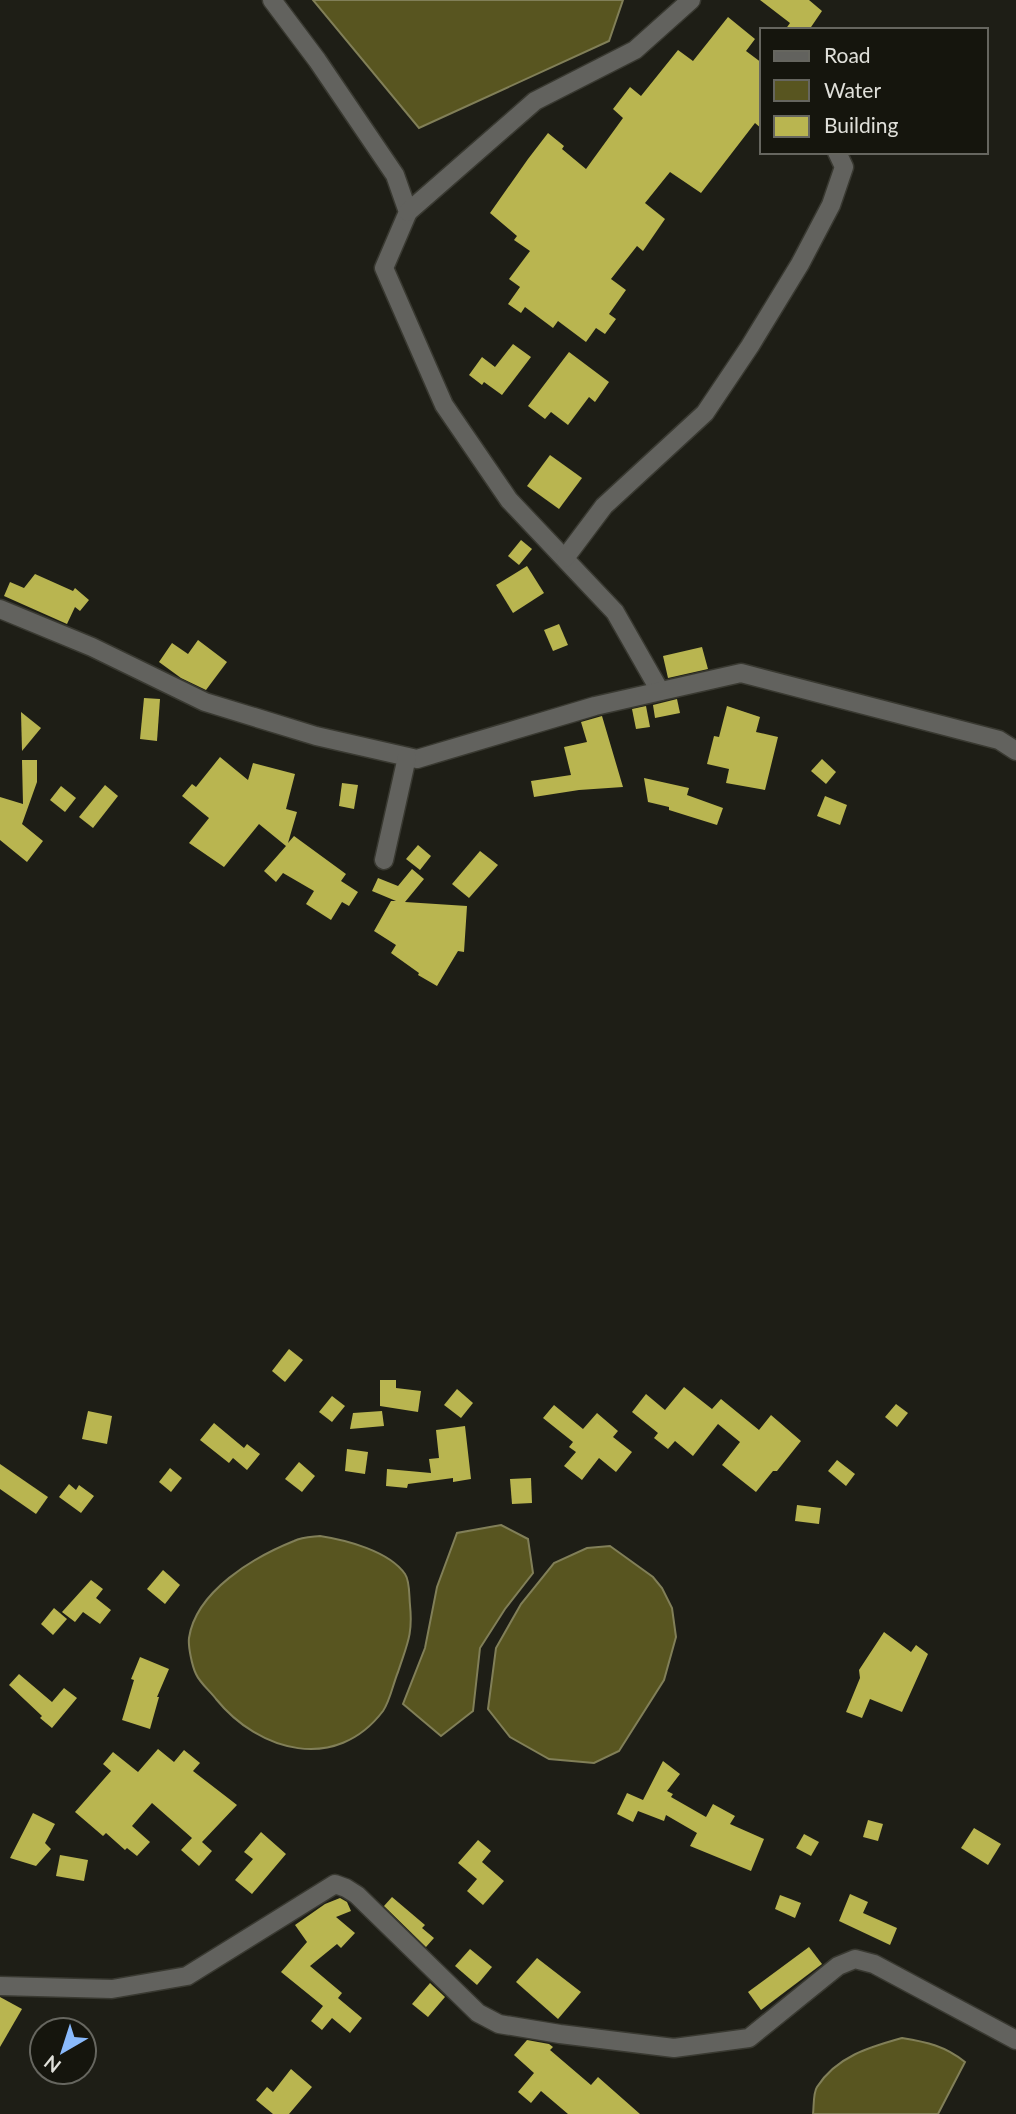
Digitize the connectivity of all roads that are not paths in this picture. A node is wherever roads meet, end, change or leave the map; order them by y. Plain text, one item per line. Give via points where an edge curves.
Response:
1 (272, 0) edge
2 (691, 0) edge
3 (837, 154) edge
4 (408, 212) junction
5 (565, 558) junction
6 (0, 609) edge
7 (660, 691) junction
8 (1016, 751) edge
9 (407, 757) junction
10 (384, 860) dead end
11 (0, 1986) edge
12 (1016, 2040) edge

1 - 4 street via 395,175
2 - 4 street via 635,50 535,101
3 - 5 street via 844,167 831,205 800,264 705,413 604,506
4 - 5 street via 384,268 444,405 509,500
5 - 7 street via 615,612
6 - 9 street via 205,702 316,736
7 - 8 street via 741,673 999,740
7 - 9 street via 595,705 417,759
9 - 10 street
11 - 12 street via 112,1989 187,1976 335,1884 357,1895 478,2013 499,2024 674,2048 749,2038 838,1966 855,1959 874,1964

